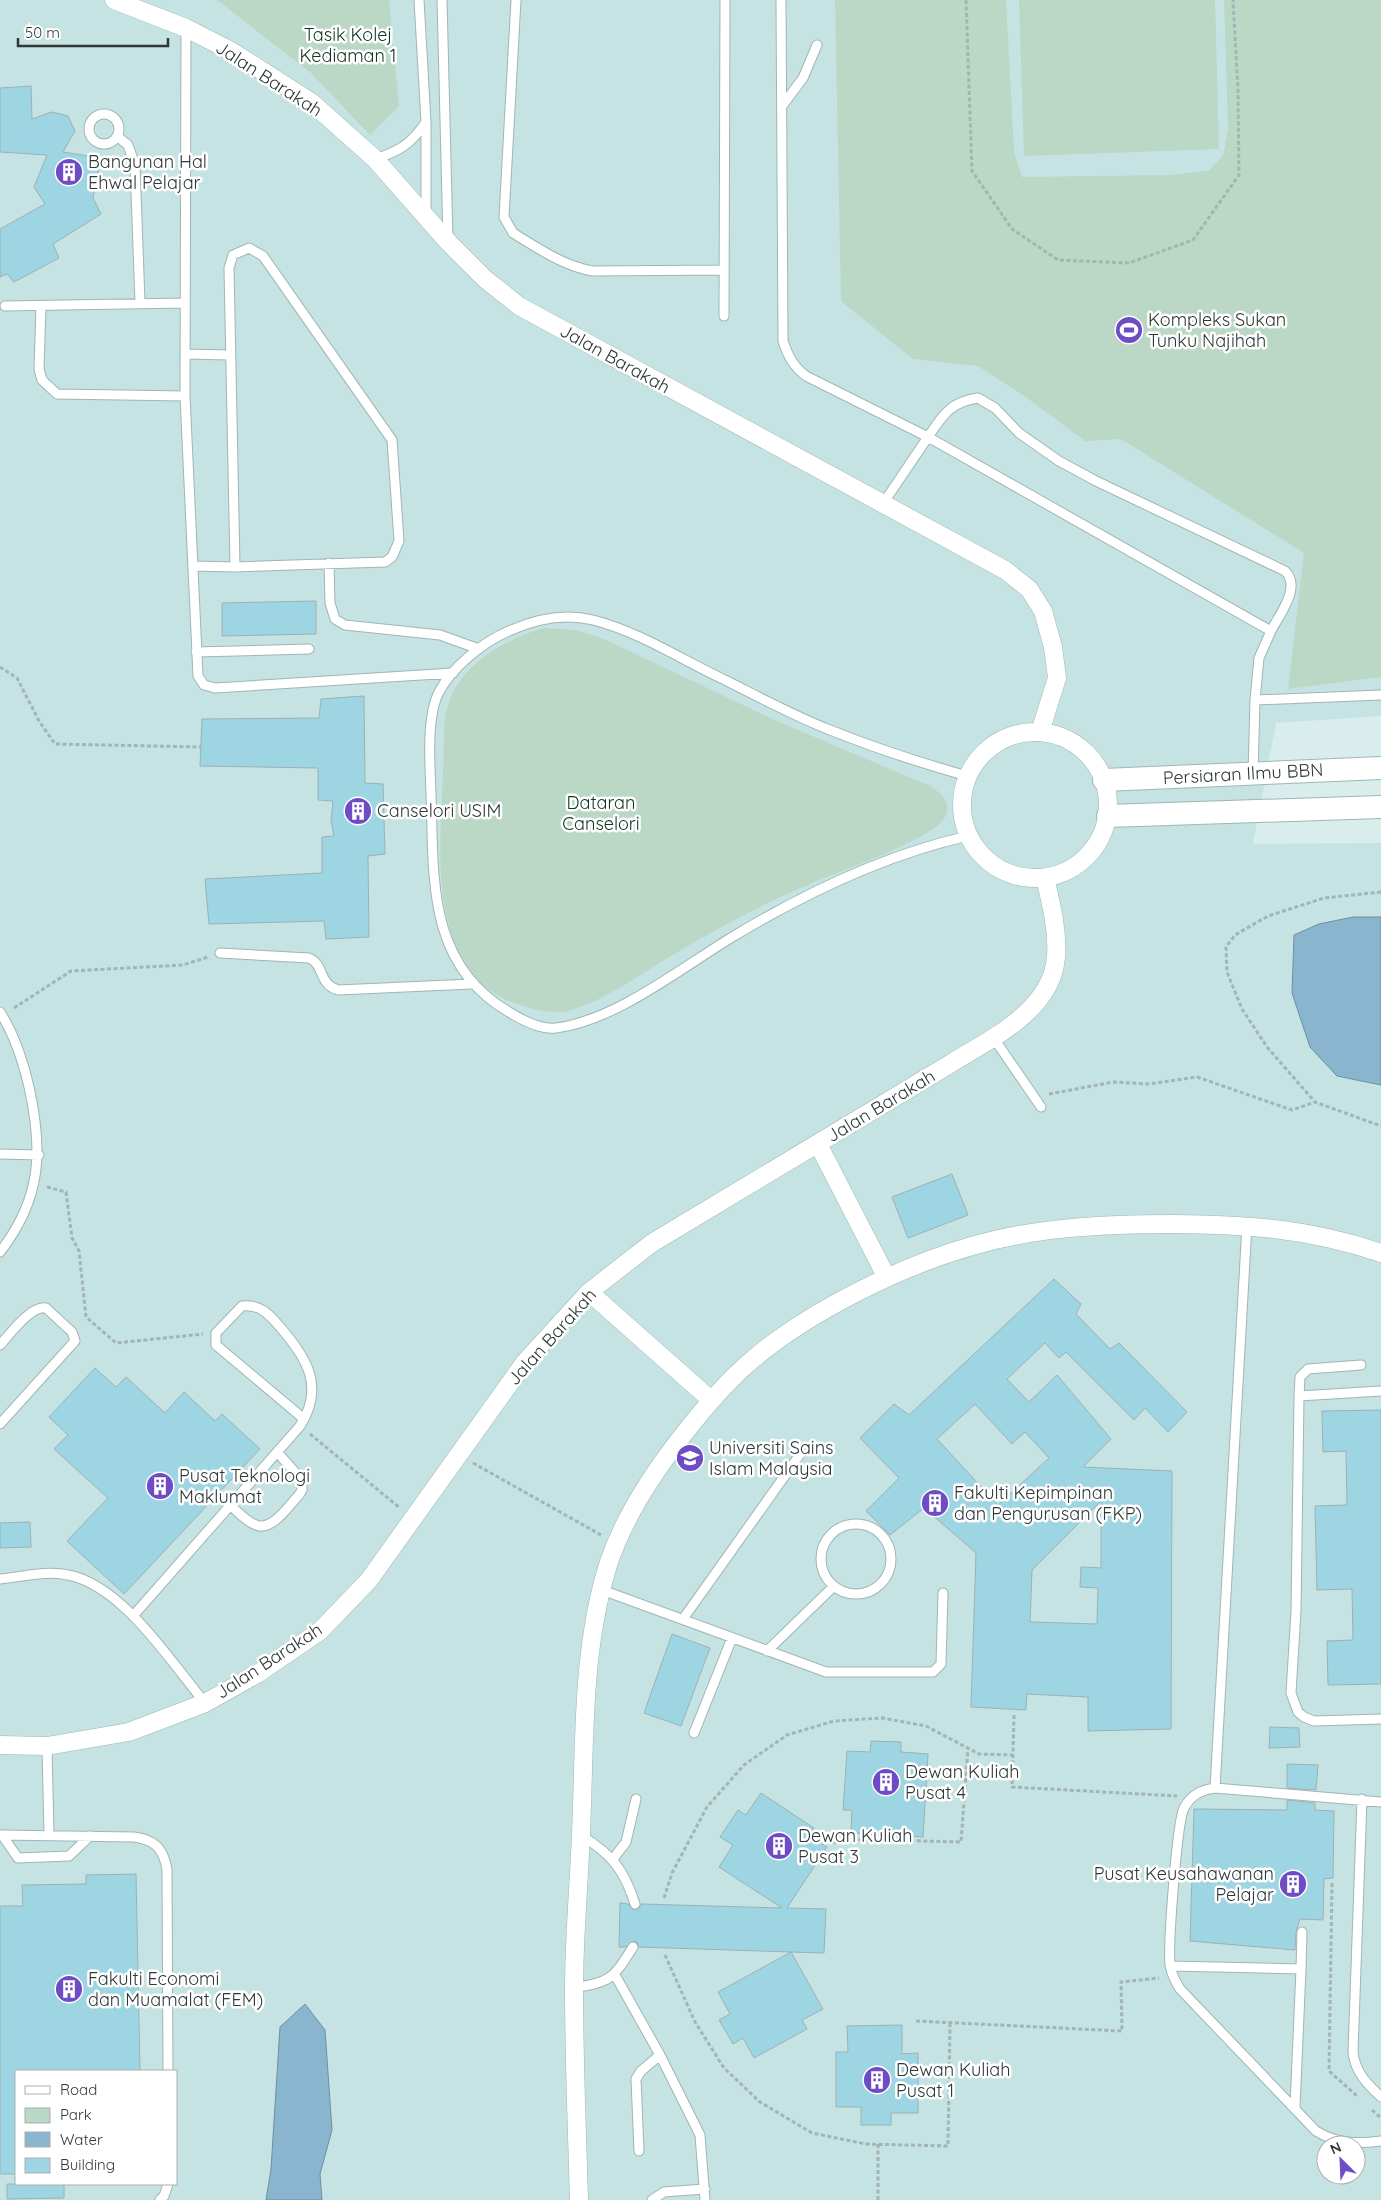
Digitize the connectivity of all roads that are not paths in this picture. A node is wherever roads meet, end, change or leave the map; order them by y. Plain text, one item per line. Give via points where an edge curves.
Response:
1 (114, 0) edge
2 (419, 0) edge
3 (442, 0) edge
4 (516, 0) edge
5 (725, 0) edge
6 (781, 0) edge
7 (186, 28) junction
8 (816, 45) dead end
9 (782, 106) junction
10 (426, 122) junction
11 (117, 136) dead end
12 (375, 159) junction
13 (426, 217) junction
14 (449, 243) junction
15 (724, 270) junction
16 (140, 302) junction
17 (184, 302) junction
18 (5, 306) dead end
19 (41, 306) junction
20 (724, 316) dead end
21 (186, 354) junction
22 (230, 355) junction
23 (185, 396) junction
24 (928, 437) junction
25 (882, 505) junction
26 (329, 563) junction
27 (193, 566) junction
28 (236, 567) junction
29 (1271, 631) junction
30 (309, 648) dead end
31 (479, 649) junction
32 (196, 652) junction
33 (454, 673) junction
34 (1381, 696) edge
35 (1255, 700) junction
36 (1040, 732) junction
37 (1381, 768) edge
38 (1253, 775) junction
39 (967, 776) junction
40 (1104, 780) junction
41 (1381, 807) edge
42 (1108, 816) junction
43 (968, 836) junction
44 (1045, 878) junction
45 (220, 953) road end
46 (471, 984) junction
47 (1, 1014) edge
48 (994, 1037) junction
49 (1041, 1107) dead end
50 (818, 1144) junction
51 (0, 1154) edge
52 (38, 1155) junction
53 (1247, 1225) junction
54 (0, 1252) edge
55 (1381, 1253) edge
56 (887, 1278) junction
57 (589, 1292) junction
58 (0, 1345) edge
59 (1361, 1365) dead end
60 (1381, 1391) edge
61 (1300, 1396) junction
62 (711, 1400) junction
63 (302, 1423) junction
64 (0, 1424) edge
65 (277, 1452) junction
66 (801, 1453) dead end
67 (231, 1506) junction
68 (0, 1579) edge
69 (834, 1586) junction
70 (602, 1590) junction
71 (943, 1593) dead end
72 (133, 1616) junction
73 (683, 1620) junction
74 (732, 1638) junction
75 (767, 1651) junction
76 (205, 1703) junction
77 (1381, 1719) edge
78 (694, 1733) dead end
79 (0, 1746) edge
80 (47, 1746) junction
81 (1215, 1788) junction
82 (636, 1799) dead end
83 (1362, 1799) junction
84 (1381, 1802) edge
85 (1, 1835) edge
86 (49, 1835) junction
87 (581, 1835) junction
88 (90, 1836) junction
89 (613, 1859) junction
90 (635, 1904) dead end
91 (1302, 1932) dead end
92 (632, 1947) dead end
93 (1170, 1966) junction
94 (1300, 1969) junction
95 (615, 1975) junction
96 (574, 1988) junction
97 (660, 2055) junction
98 (168, 2070) edge
99 (1381, 2097) edge
100 (1295, 2107) junction
101 (1381, 2141) edge
102 (638, 2151) dead end
103 (168, 2185) edge
104 (705, 2189) junction
105 (160, 2200) edge
106 (579, 2200) edge
107 (652, 2200) edge
108 (705, 2200) edge

1 - 7 street, Jalan Barakah
2 - 10 lane
3 - 14 lane
4 - 15 lane via 504,216 512,233 561,260 593,271
5 - 15 lane
6 - 9 lane
7 - 12 street, Jalan Barakah via 231,51 311,102
7 - 17 lane
8 - 9 lane via 804,78
9 - 24 lane via 784,341 788,356 796,368 817,384
10 - 12 lane via 404,148
10 - 13 lane
11 - 16 lane via 128,144 135,165
12 - 13 street, Jalan Barakah
13 - 14 street, Jalan Barakah
14 - 25 street, Jalan Barakah via 485,279 519,306
15 - 20 lane
16 - 17 lane
16 - 19 lane
17 - 21 lane
18 - 19 lane
19 - 23 lane via 39,369 42,380 57,394
21 - 22 lane
21 - 23 lane
22 - 26 lane via 229,268 233,255 248,248 262,256 392,440 398,512 397,550 385,562
22 - 28 lane
23 - 27 lane
24 - 25 lane
24 - 29 lane
24 - 29 lane via 944,412 966,399 978,398 995,408 1027,438 1059,461 1285,571 1291,580 1290,593
25 - 36 street, Jalan Barakah via 1005,570 1029,589 1043,611 1057,678
26 - 28 lane
26 - 31 lane via 330,603 335,619 345,625 440,635
27 - 28 lane
27 - 32 lane
29 - 35 lane via 1260,658
30 - 32 lane
31 - 33 lane
31 - 39 lane via 506,632 538,620 561,617 591,619 634,634 827,729
32 - 33 lane via 200,681 215,688
33 - 46 lane via 438,693 433,712 434,890 445,935
34 - 35 lane
35 - 38 lane
36 - 39 street via 1018,733 996,742 979,757
36 - 40 street via 1061,736 1080,746 1094,761
37 - 38 street, Persiaran Ilmu BBN
38 - 40 street, Persiaran Ilmu BBN
39 - 43 street via 961,796 962,817
40 - 42 street
41 - 42 street, Persiaran Ilmu BBN
42 - 44 street via 1100,838 1087,857 1068,870
43 - 44 street via 981,856 1000,870 1022,877
43 - 46 lane via 895,857 803,898 638,996 594,1017 553,1029 525,1021 497,1005
44 - 48 street, Jalan Barakah via 1055,918 1056,957 1051,981 1037,1002
45 - 46 lane via 309,958 317,964 325,983 338,990
47 - 52 lane via 23,1063 37,1121
48 - 49 lane
48 - 50 street, Jalan Barakah
50 - 56 street
50 - 57 street, Jalan Barakah via 652,1243
51 - 52 lane
52 - 54 lane via 34,1184 15,1232
53 - 55 street via 1314,1234
53 - 56 street via 1144,1224 1050,1230 975,1245
53 - 81 lane
56 - 62 street via 798,1325 751,1360
57 - 62 street
57 - 76 street, Jalan Barakah via 525,1362 370,1580 320,1631
58 - 64 lane via 32,1311 41,1307 72,1332 75,1341
59 - 61 lane via 1308,1369 1300,1377
60 - 61 lane
61 - 77 lane via 1296,1611 1291,1693 1298,1712 1314,1720
62 - 70 street via 660,1464 641,1494 616,1544
63 - 63 lane via 216,1345 216,1333 242,1306 262,1309 299,1348 311,1380 308,1413
63 - 65 lane
65 - 67 lane
65 - 67 lane via 302,1480 299,1495 275,1520 263,1526 256,1526
66 - 73 lane
67 - 72 lane
68 - 72 lane via 66,1574 87,1580 111,1595
69 - 69 lane via 826,1578 821,1562 822,1550 829,1537 838,1528 852,1524 876,1529 889,1545 892,1562 885,1580 876,1588 856,1594
69 - 75 lane
70 - 73 lane
70 - 87 street via 588,1669
71 - 75 lane via 942,1659 933,1672 826,1672
72 - 76 lane
73 - 74 lane
74 - 75 lane
74 - 78 lane
76 - 80 street, Jalan Barakah via 129,1732
79 - 80 street, Jalan Barakah
80 - 86 lane
81 - 83 lane
81 - 93 lane via 1192,1796 1180,1817
82 - 89 lane via 626,1842
83 - 84 lane
83 - 99 lane via 1353,2052 1364,2080
85 - 86 lane
85 - 88 lane via 18,1858 69,1856
86 - 88 lane
87 - 89 lane
87 - 96 street
88 - 98 lane via 148,1839 159,1846 165,1858
89 - 90 lane via 628,1883
91 - 94 lane
92 - 95 lane
93 - 94 lane
93 - 100 lane via 1172,1977 1196,2008
94 - 100 lane
95 - 96 lane via 604,1982
95 - 97 lane
96 - 106 street
97 - 102 lane via 636,2079
97 - 104 lane via 700,2135
100 - 101 lane via 1310,2126 1324,2136 1350,2143
103 - 105 lane
104 - 107 lane via 664,2192
104 - 108 lane

